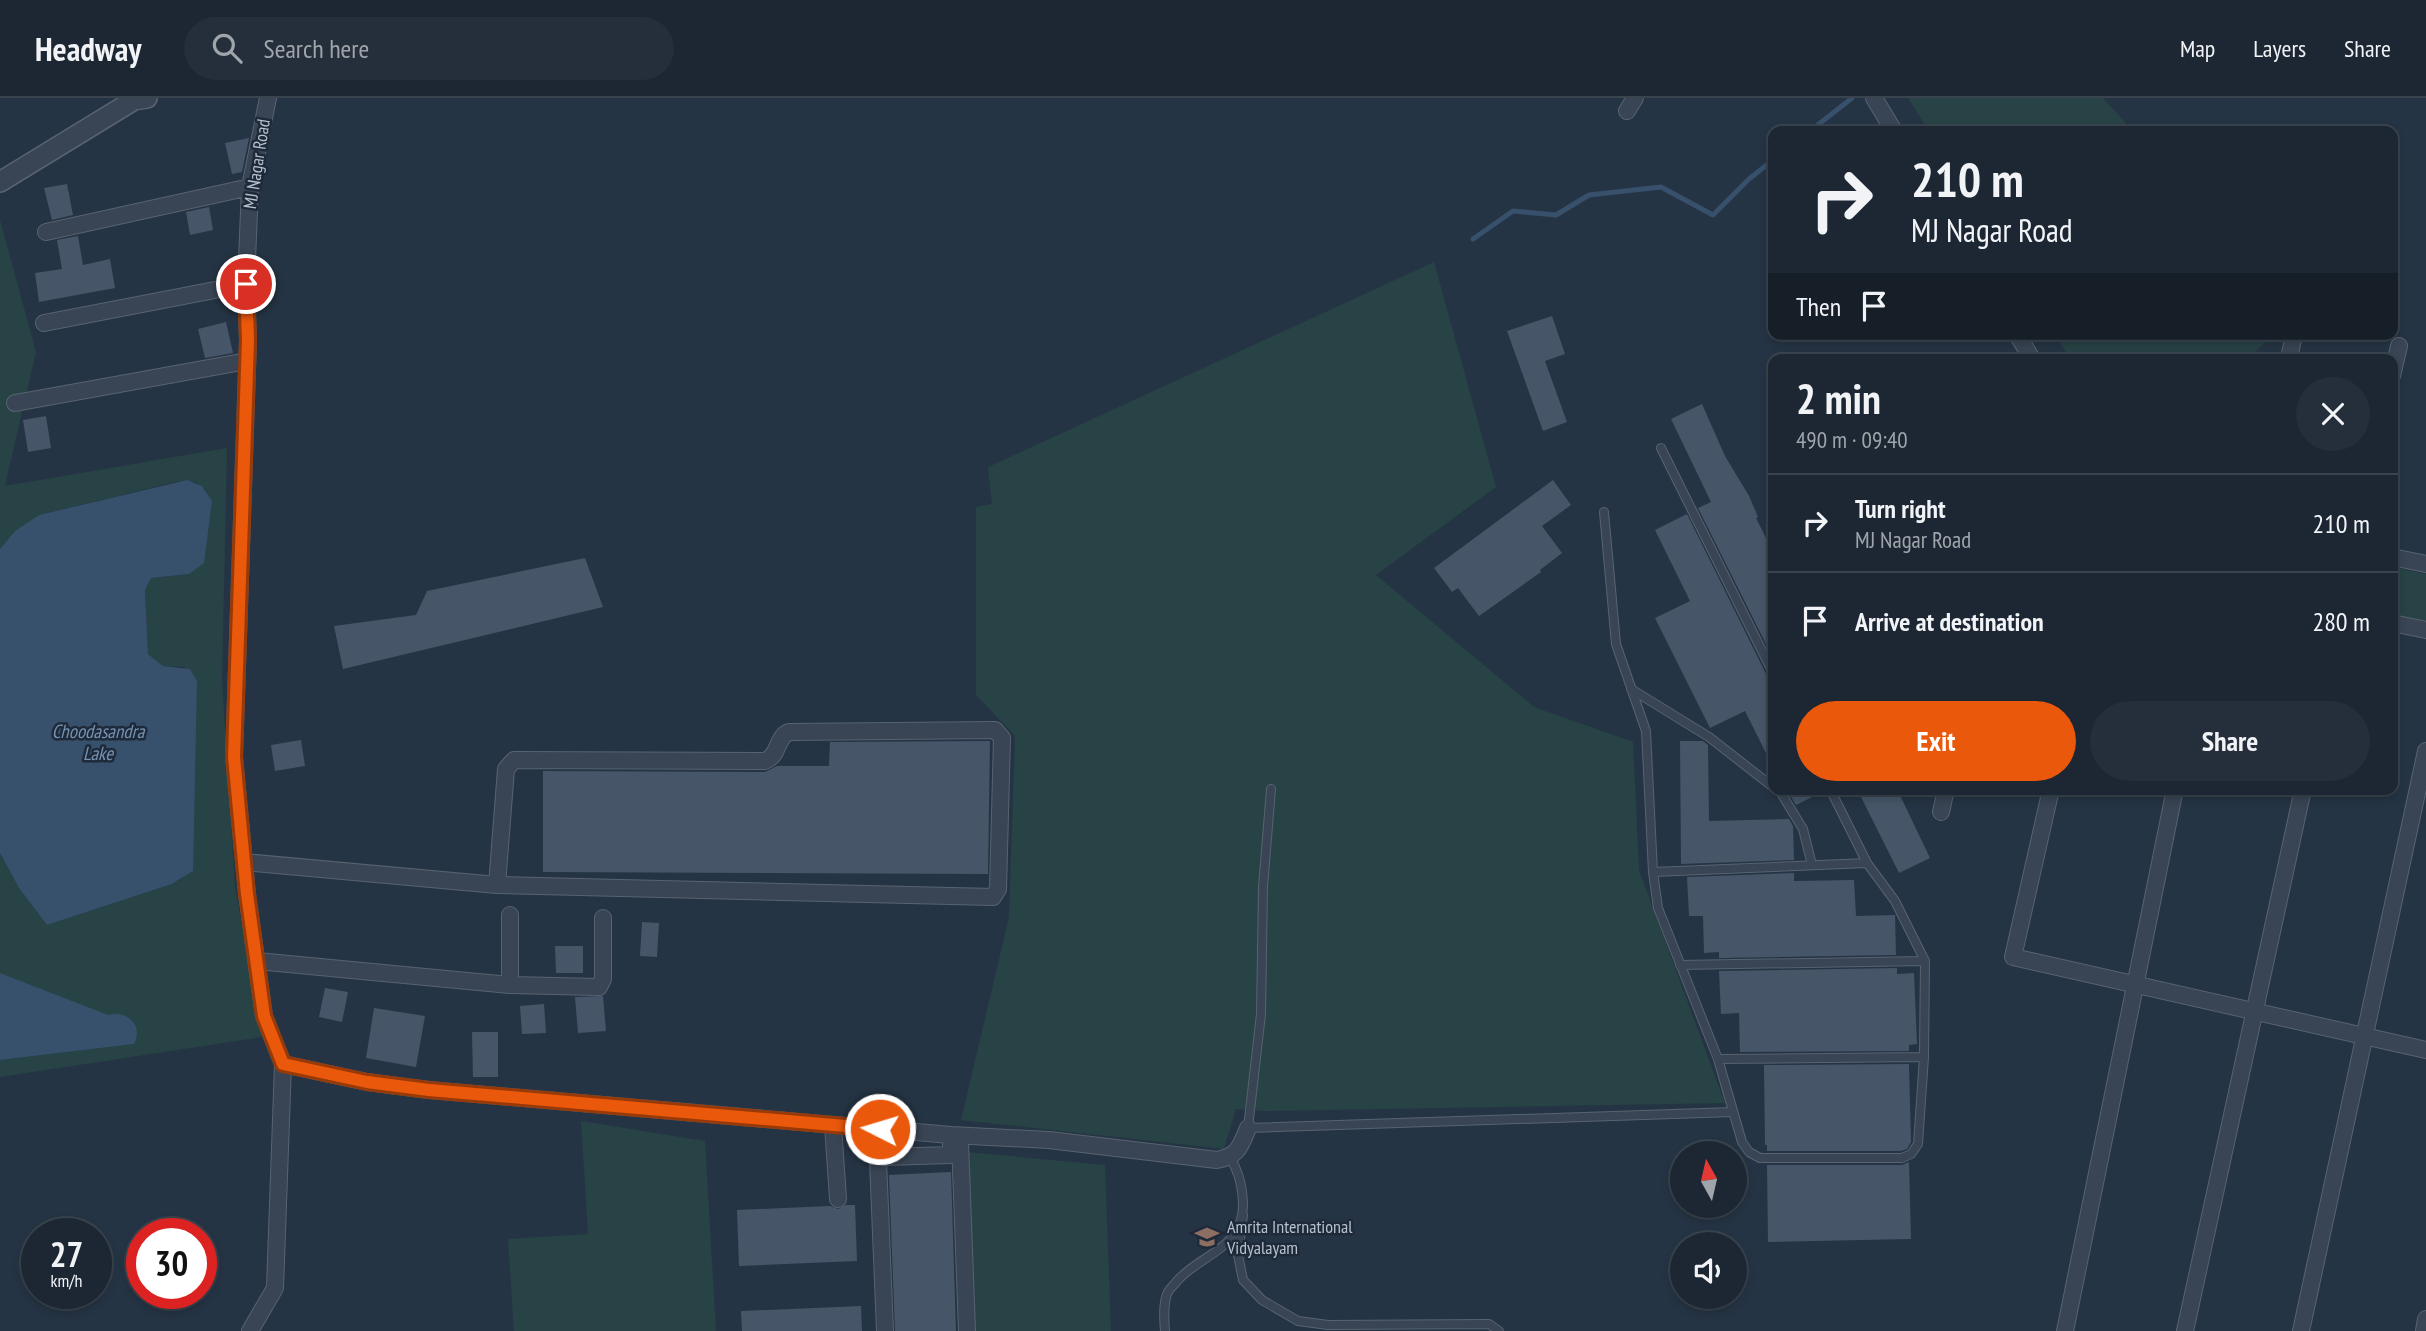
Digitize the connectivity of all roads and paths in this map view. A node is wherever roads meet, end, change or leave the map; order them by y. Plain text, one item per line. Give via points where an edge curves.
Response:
1 (147, 98) edge
2 (268, 98) edge
3 (1874, 98) edge
4 (1891, 126) edge
5 (0, 182) edge
6 (250, 187) junction
7 (46, 232) dead end
8 (246, 284) junction
9 (44, 323) dead end
10 (2399, 346) dead end
11 (2397, 354) edge
12 (247, 361) junction
13 (15, 403) dead end
14 (1661, 448) dead end
15 (1604, 512) dead end
16 (2398, 559) edge
17 (2426, 564) edge
18 (2398, 624) edge
19 (2426, 630) edge
20 (1768, 664) edge
21 (1630, 689) junction
22 (2426, 751) edge
23 (1768, 783) edge
24 (1271, 789) dead end
25 (1782, 795) edge
26 (1833, 795) edge
27 (1945, 795) edge
28 (2050, 795) edge
29 (2174, 795) edge
30 (2302, 795) edge
31 (1941, 811) dead end
32 (244, 862) junction
33 (1867, 863) junction
34 (1812, 865) junction
35 (1653, 872) junction
36 (497, 885) junction
37 (510, 915) dead end
38 (603, 918) dead end
39 (257, 961) junction
40 (1925, 961) junction
41 (1680, 965) junction
42 (510, 985) junction
43 (2136, 985) junction
44 (2254, 1011) junction
45 (2364, 1036) junction
46 (2426, 1050) edge
47 (1924, 1058) junction
48 (1718, 1059) junction
49 (283, 1064) junction
50 (1733, 1112) junction
51 (833, 1125) junction
52 (1248, 1128) junction
53 (955, 1136) junction
54 (956, 1155) junction
55 (1230, 1157) junction
56 (838, 1199) dead end
57 (1243, 1215) junction
58 (2426, 1320) edge
59 (250, 1331) edge
60 (885, 1331) edge
61 (967, 1331) edge
62 (1165, 1331) edge
63 (1499, 1331) edge
64 (2065, 1331) edge
65 (2185, 1331) edge
66 (2301, 1331) edge
67 (2424, 1331) edge

1 - 5 street via 134,100
2 - 6 street, MJ Nagar Road
3 - 4 street
6 - 7 street
6 - 8 street, MJ Nagar Road
8 - 9 street
8 - 12 street, MJ Nagar Road
10 - 11 street
12 - 13 street
12 - 32 street, MJ Nagar Road via 234,757
14 - 20 lane
15 - 21 lane via 1616,644
16 - 17 street
18 - 19 street
21 - 23 lane via 1709,737
21 - 35 lane via 1646,732
22 - 45 street
24 - 52 lane via 1263,887 1261,1014
25 - 34 lane via 1803,829
26 - 33 lane
27 - 31 street
28 - 43 street via 2013,957
29 - 43 street
30 - 44 street
32 - 36 street
32 - 39 street, MJ Nagar Road
33 - 34 lane
33 - 40 lane via 1895,901
34 - 35 lane
35 - 41 lane via 1657,908
36 - 36 street via 993,897 998,889 1002,738 995,730 789,732 775,755 765,761 514,760 506,769
37 - 42 street
38 - 42 street via 600,987
39 - 42 street
39 - 49 street, MJ Nagar Road via 264,1016
40 - 41 lane
40 - 47 lane
41 - 48 lane
43 - 44 street
43 - 64 street
44 - 45 street
44 - 65 street
45 - 46 street
45 - 66 street
47 - 48 lane
47 - 50 lane via 1918,1144 1902,1158 1760,1158 1742,1142
48 - 50 lane
49 - 51 street via 429,1090
49 - 59 street via 275,1288
50 - 52 lane
51 - 53 street
51 - 56 street
52 - 55 street via 1241,1146
53 - 54 street
53 - 55 street via 1049,1140 1217,1160
54 - 60 street via 878,1160
54 - 61 street
55 - 57 lane via 1242,1185
57 - 62 lane via 1236,1234 1184,1273 1168,1291
57 - 63 lane via 1238,1255 1243,1280 1262,1300 1298,1321 1328,1325 1489,1324
58 - 67 street

